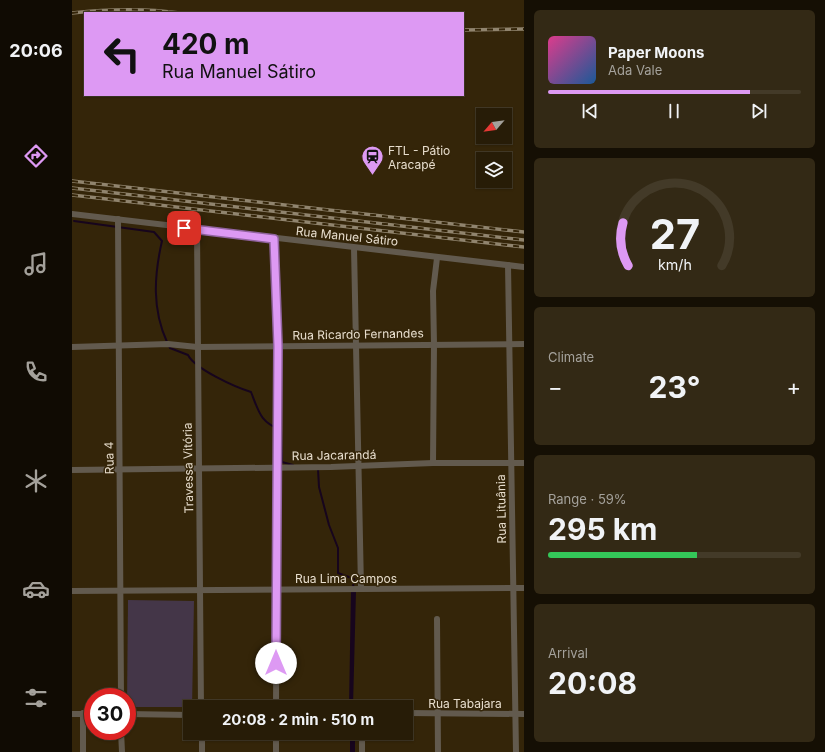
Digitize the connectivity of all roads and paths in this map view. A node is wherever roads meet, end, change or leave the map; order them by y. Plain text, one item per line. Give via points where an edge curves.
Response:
1 (72, 214) edge
2 (118, 219) junction
3 (197, 230) junction
4 (274, 239) junction
5 (354, 248) junction
6 (437, 258) junction
7 (508, 266) junction
8 (524, 267) edge
9 (434, 344) junction
10 (524, 344) edge
11 (119, 345) junction
12 (510, 345) junction
13 (278, 346) junction
14 (357, 346) junction
15 (72, 347) edge
16 (197, 347) junction
17 (433, 463) junction
18 (524, 463) edge
19 (511, 464) junction
20 (278, 466) junction
21 (358, 466) junction
22 (199, 468) junction
23 (121, 469) junction
24 (72, 470) edge
25 (361, 588) junction
26 (513, 588) junction
27 (524, 588) edge
28 (121, 590) junction
29 (276, 590) junction
30 (72, 591) edge
31 (202, 591) junction
32 (437, 619) dead end
33 (121, 688) edge
34 (201, 700) edge
35 (276, 700) edge
36 (72, 714) edge
37 (83, 714) joint
38 (136, 714) edge
39 (413, 714) edge
40 (438, 714) junction
41 (517, 714) junction
42 (524, 714) edge
43 (183, 715) edge
44 (122, 740) edge
45 (202, 740) edge
46 (276, 740) edge
47 (362, 740) edge
48 (83, 752) edge
49 (122, 752) edge
50 (202, 752) edge
51 (276, 752) edge
52 (362, 752) edge
53 (438, 752) edge
54 (516, 752) edge

1 - 2 street, Rua Manuel Sátiro
2 - 3 street, Rua Manuel Sátiro
2 - 11 street, Rua 4
3 - 4 street, Rua Manuel Sátiro
3 - 16 street, Travessa Vitória
4 - 5 street, Rua Manuel Sátiro
4 - 13 street
5 - 6 street, Rua Manuel Sátiro
5 - 14 street
6 - 7 street, Rua Manuel Sátiro
6 - 9 street via 432,290
7 - 8 street, Rua Manuel Sátiro
7 - 12 street, Rua Lituânia
9 - 12 street, Rua Ricardo Fernandes
9 - 14 street, Rua Ricardo Fernandes
9 - 17 street
10 - 12 street, Rua Ricardo Fernandes
11 - 15 street, Rua Ricardo Fernandes
11 - 16 street, Rua Ricardo Fernandes via 168,344
11 - 23 street, Rua 4
12 - 19 street, Rua Lituânia
13 - 14 street, Rua Ricardo Fernandes
13 - 16 street, Rua Ricardo Fernandes
13 - 20 street
14 - 21 street
16 - 22 street, Travessa Vitória
17 - 19 street, Rua Jacarandá
17 - 21 street, Rua Jacarandá
18 - 19 street, Rua Jacarandá
19 - 26 street, Rua Lituânia
20 - 21 street, Rua Jacarandá
20 - 22 street, Rua Jacarandá
20 - 29 street
21 - 25 street
22 - 23 street, Rua Jacarandá
22 - 31 street, Travessa Vitória
23 - 24 street, Rua Jacarandá
23 - 28 street, Rua 4
25 - 26 street, Rua Lima Campos
25 - 29 street, Rua Lima Campos
26 - 27 street, Rua Lima Campos
26 - 41 street, Rua Lituânia
28 - 30 street, Rua Lima Campos
28 - 31 street, Rua Lima Campos
28 - 33 street, Rua 4
29 - 31 street, Rua Lima Campos
29 - 35 street
31 - 34 street, Travessa Vitória
32 - 40 street
36 - 37 street
37 - 48 street
38 - 43 street
39 - 40 street, Rua Tabajara
40 - 41 street, Rua Tabajara
40 - 53 street
41 - 42 street, Rua Tabajara
41 - 54 street, Rua Lituânia
44 - 49 street
45 - 50 street
46 - 51 street
47 - 52 street

